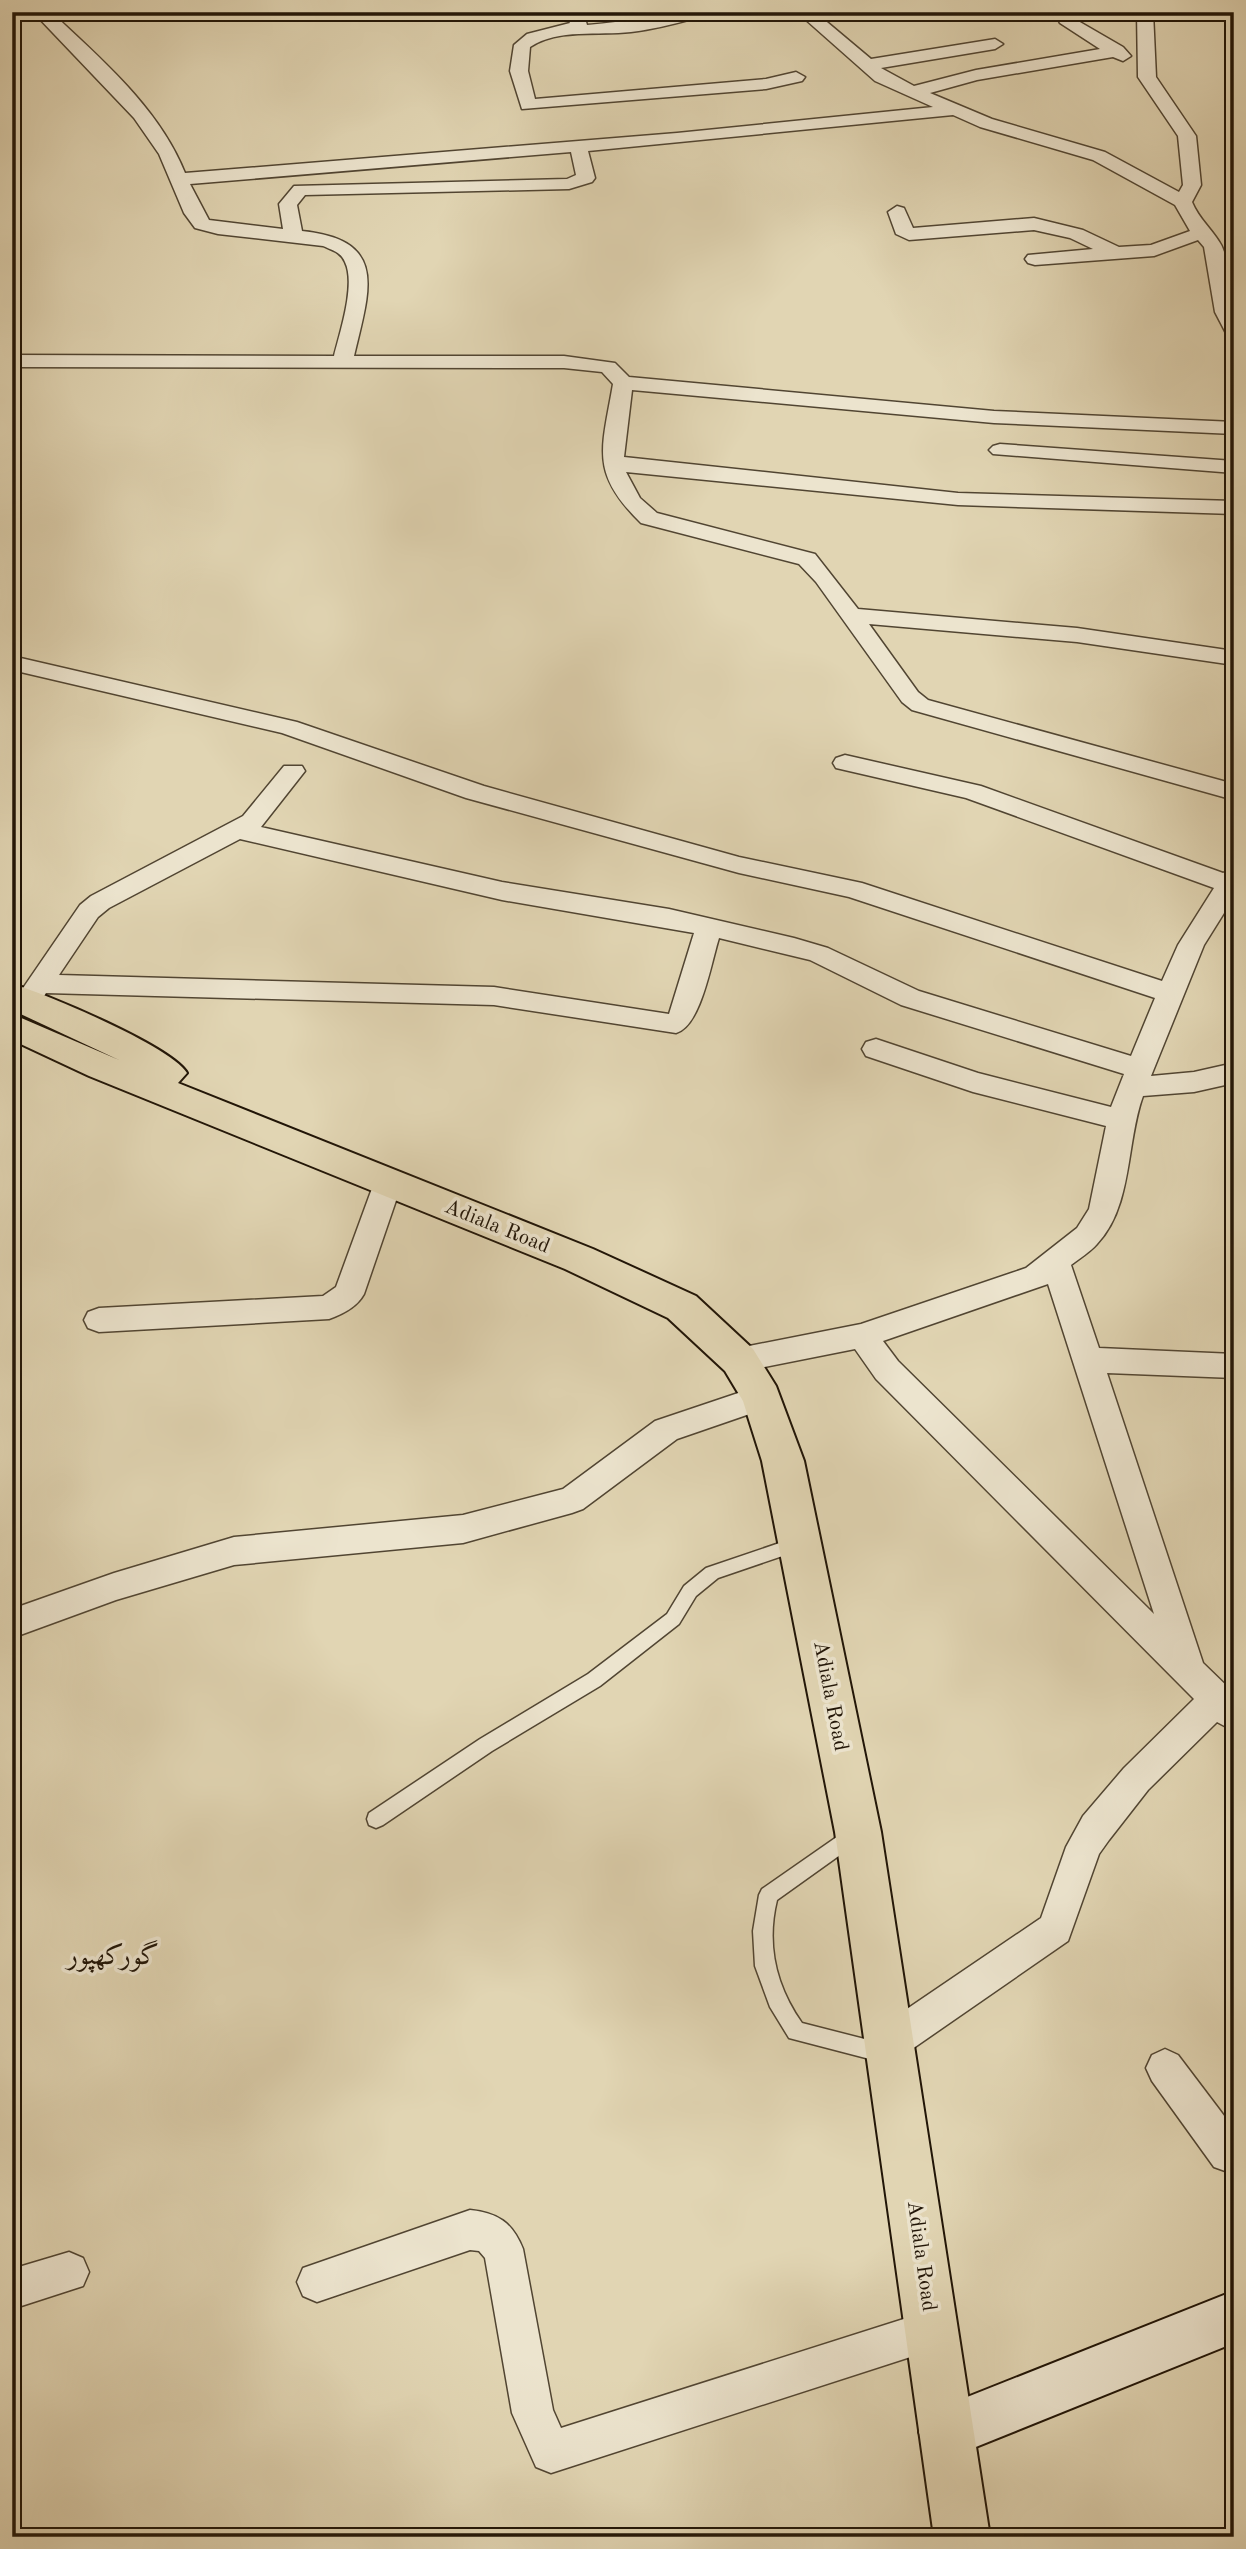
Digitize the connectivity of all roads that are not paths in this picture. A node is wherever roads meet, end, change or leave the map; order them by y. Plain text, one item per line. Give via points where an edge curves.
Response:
1 (41, 12) edge
2 (572, 12) edge
3 (700, 12) edge
4 (805, 12) edge
5 (1145, 12) edge
6 (1066, 19) dead end
7 (572, 31) junction
8 (995, 44) dead end
9 (1117, 51) junction
10 (867, 65) junction
11 (796, 76) dead end
12 (1147, 77) junction
13 (913, 92) junction
14 (955, 110) junction
15 (578, 145) junction
16 (180, 179) junction
17 (1183, 202) junction
18 (897, 212) dead end
19 (1202, 233) junction
20 (294, 237) junction
21 (1117, 253) junction
22 (1035, 259) dead end
23 (1234, 331) edge
24 (12, 361) edge
25 (343, 362) junction
26 (623, 383) junction
27 (1234, 428) edge
28 (1000, 450) dead end
29 (611, 464) junction
30 (1234, 467) edge
31 (1234, 508) edge
32 (850, 615) junction
33 (1234, 658) edge
34 (12, 663) edge
35 (845, 763) dead end
36 (293, 771) dead end
37 (1234, 792) edge
38 (238, 830) junction
39 (1231, 880) edge
40 (709, 927) junction
41 (1170, 993) junction
42 (22, 1002) edge
43 (876, 1049) dead end
44 (1234, 1073) edge
45 (1136, 1078) junction
46 (1122, 1120) junction
47 (388, 1183) junction
48 (1056, 1263) junction
49 (99, 1320) dead end
50 (862, 1336) junction
51 (739, 1360) junction
52 (1088, 1360) junction
53 (1234, 1366) edge
54 (762, 1397) junction
55 (800, 1543) junction
56 (12, 1624) edge
57 (1189, 1671) junction
58 (1225, 1707) edge
59 (376, 1819) dead end
60 (858, 1832) junction
61 (890, 2049) junction
62 (1165, 2068) dead end
63 (1234, 2151) edge
64 (69, 2272) dead end
65 (317, 2281) dead end
66 (12, 2289) edge
67 (1232, 2324) edge
68 (932, 2330) junction
69 (946, 2432) junction
70 (962, 2537) edge

1 - 16 street via 121,89 160,141
2 - 7 street via 579,26
3 - 7 street via 632,27
4 - 10 street
5 - 12 street
6 - 9 street
7 - 11 street via 533,38 522,45 519,71 528,105 755,85
8 - 10 street
9 - 12 street
9 - 13 street via 976,75
10 - 13 street
12 - 17 street via 1187,136 1192,185
13 - 14 street
14 - 15 street
14 - 17 street via 1099,156
15 - 16 street
15 - 20 street via 586,178 569,184 300,190 288,204
16 - 20 street via 201,224
17 - 19 street
18 - 21 street via 909,234 1034,224 1076,234
19 - 21 street via 1154,250
19 - 23 street via 1213,246 1225,312
20 - 25 street via 334,243 354,258 358,280
21 - 22 street
24 - 25 street
25 - 26 street via 592,364 608,367
26 - 27 street via 982,416
26 - 29 street
28 - 30 street
29 - 31 street via 958,499
29 - 32 street via 621,486 649,518 797,554 824,578
32 - 33 street via 1077,635
32 - 37 street via 920,705
34 - 41 street via 289,727 475,792 739,865 853,889
35 - 39 street via 972,792
36 - 38 street via 252,822
38 - 40 street via 502,891
38 - 42 street via 100,902
39 - 41 street via 1191,945
40 - 42 street via 676,1024 494,996
40 - 45 street via 819,954 911,998
41 - 45 street
42 - 47 main road, Adiala Road via 292,1145
43 - 46 street via 973,1082
44 - 45 street via 1194,1082
45 - 46 street
46 - 48 street via 1103,1211 1087,1236
47 - 49 street via 349,1294 329,1307
47 - 51 main road, Adiala Road via 579,1259 682,1307
48 - 50 street via 1037,1276
48 - 52 street
50 - 51 street
50 - 57 street via 887,1370
51 - 54 main road, Adiala Road
52 - 53 street
52 - 57 street
54 - 55 main road, Adiala Road via 783,1461
54 - 56 street via 666,1430 572,1500 463,1529 234,1551
55 - 59 lane via 712,1573 690,1591 673,1619 594,1680 485,1745
55 - 60 main road, Adiala Road
57 - 58 street
58 - 61 street via 1136,1779 1096,1828 1084,1847 1055,1929
60 - 61 main road, Adiala Road
60 - 61 lane via 769,1895 761,1934 775,1999 796,2031
61 - 68 main road, Adiala Road
62 - 63 street via 1228,2152
64 - 66 street
65 - 68 street via 470,2230 489,2232 503,2249 533,2413 551,2452
67 - 69 main road
68 - 69 main road, Adiala Road
69 - 70 main road, Adiala Road

